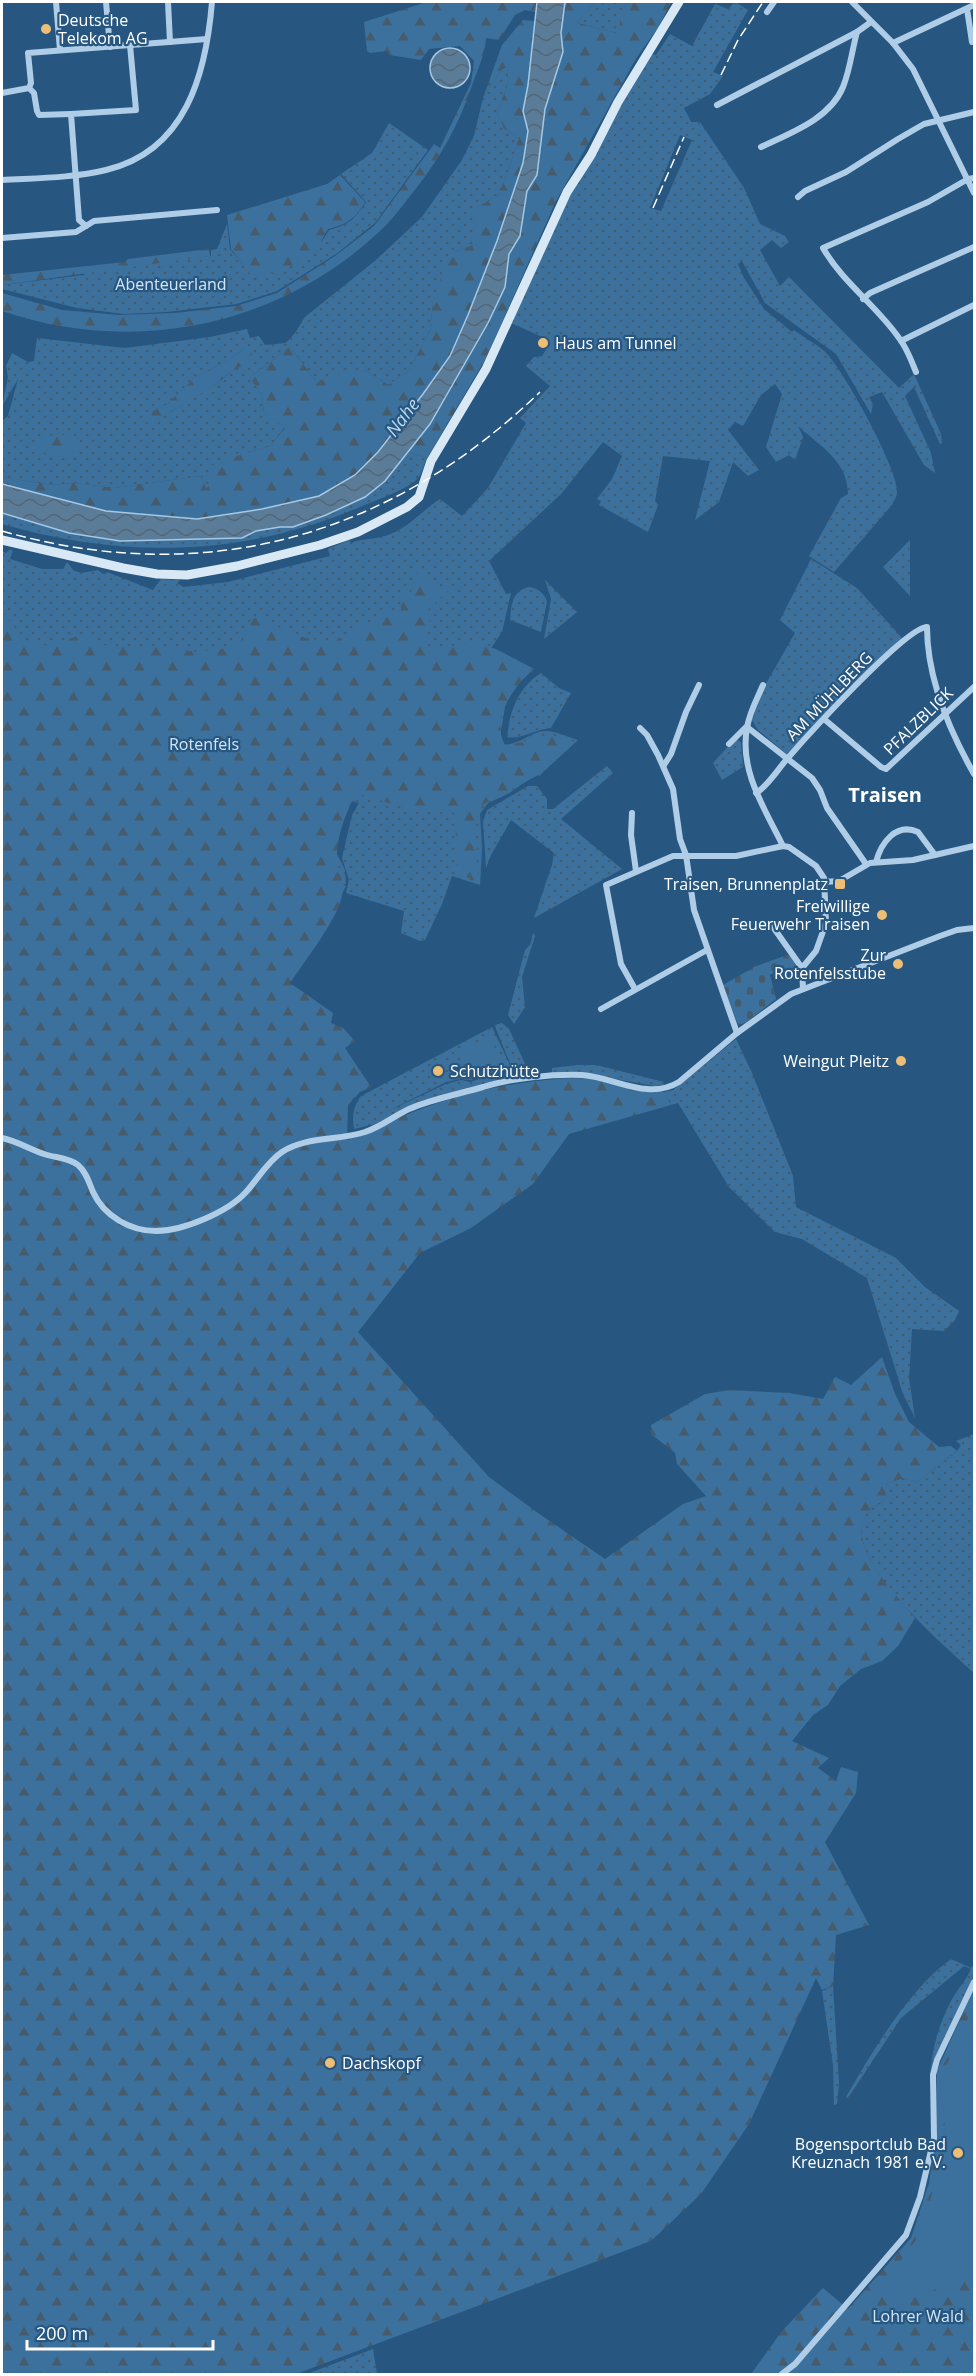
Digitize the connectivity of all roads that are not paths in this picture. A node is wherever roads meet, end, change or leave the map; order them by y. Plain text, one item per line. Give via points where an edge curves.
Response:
1 (56, 2) edge
2 (106, 2) edge
3 (168, 2) edge
4 (212, 2) edge
5 (679, 2) edge
6 (774, 2) edge
7 (852, 2) edge
8 (975, 5) edge
9 (967, 9) junction
10 (767, 12) dead end
11 (871, 22) junction
12 (857, 32) junction
13 (207, 39) junction
14 (170, 42) junction
15 (972, 42) dead end
16 (893, 43) junction
17 (130, 45) junction
18 (110, 46) junction
19 (60, 50) junction
20 (29, 88) junction
21 (2, 93) edge
22 (717, 105) dead end
23 (975, 112) edge
24 (71, 114) junction
25 (938, 120) junction
26 (761, 147) dead end
27 (75, 174) junction
28 (971, 179) edge
29 (2, 180) edge
30 (975, 193) edge
31 (798, 197) dead end
32 (217, 210) dead end
33 (86, 226) junction
34 (2, 238) edge
35 (975, 247) edge
36 (863, 299) junction
37 (975, 305) edge
38 (902, 341) junction
39 (916, 372) dead end
40 (2, 540) edge
41 (699, 685) dead end
42 (763, 685) dead end
43 (975, 687) edge
44 (946, 712) junction
45 (824, 719) junction
46 (747, 727) junction
47 (640, 728) dead end
48 (729, 744) dead end
49 (788, 758) junction
50 (664, 765) junction
51 (975, 774) edge
52 (756, 793) junction
53 (632, 813) dead end
54 (783, 846) junction
55 (975, 846) edge
56 (686, 855) junction
57 (935, 855) junction
58 (876, 862) junction
59 (866, 864) junction
60 (636, 871) junction
61 (824, 882) junction
62 (773, 927) dead end
63 (975, 928) edge
64 (707, 950) junction
65 (802, 968) junction
66 (635, 989) junction
67 (803, 989) junction
68 (601, 1009) dead end
69 (737, 1033) junction
70 (2, 1138) edge
71 (975, 1982) edge
72 (782, 2374) edge

1 - 19 street
2 - 18 street
3 - 14 street
4 - 13 street
5 - 40 main road via 563,201 486,369 431,461 419,497 407,507 320,546 187,575 123,568
6 - 10 street
7 - 11 street
8 - 9 street
9 - 15 street
9 - 16 street
11 - 12 street
11 - 16 street
12 - 22 street
12 - 26 street via 842,89 830,107
13 - 14 street
13 - 27 street via 192,95 165,138 124,164
14 - 17 street
16 - 25 street via 913,69
17 - 18 street
17 - 24 street via 136,110
18 - 19 street
19 - 20 street via 28,53
20 - 21 street
20 - 24 street via 34,93 39,116
23 - 25 street
24 - 27 street
25 - 28 street
25 - 31 street
27 - 29 street
27 - 33 street via 79,220
28 - 30 street
28 - 36 street via 822,248
32 - 33 street via 94,221
33 - 34 street via 76,232
35 - 36 street
36 - 38 street
37 - 38 street
38 - 39 street
41 - 50 street
42 - 46 street
43 - 44 street, PFALZBLICK
44 - 45 street, PFALZBLICK via 886,769
44 - 45 street, AM MÜHLBERG via 932,674 927,627 921,627 905,638
44 - 51 street
45 - 49 street, AM MÜHLBERG
46 - 48 street
46 - 49 street
46 - 52 street via 747,758
47 - 50 street
49 - 52 street, AM MÜHLBERG
49 - 59 street via 812,778 827,808
50 - 56 street via 673,789
52 - 54 street
53 - 60 street
54 - 56 street via 736,856
54 - 61 street via 816,866
55 - 57 street
56 - 60 street via 668,857
56 - 64 street via 694,910
57 - 58 street via 902,862
57 - 58 street via 918,832 905,828 889,837
58 - 59 street
59 - 61 street via 839,881
60 - 66 street via 606,885 621,964
61 - 65 street via 826,923 816,951
62 - 65 street
63 - 67 street via 940,936
64 - 66 street
64 - 69 street
65 - 67 street
66 - 68 street
67 - 69 street via 788,995
69 - 70 street via 669,1087 636,1088 582,1075 513,1080 419,1106 365,1132 295,1145 274,1158 235,1202 170,1230 147,1230 119,1221 97,1200 86,1174 75,1163
71 - 72 street via 933,2075 934,2138 906,2235 795,2364

